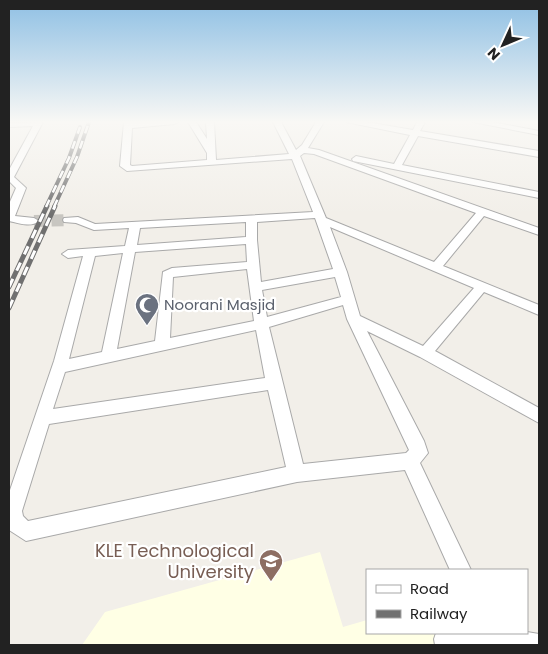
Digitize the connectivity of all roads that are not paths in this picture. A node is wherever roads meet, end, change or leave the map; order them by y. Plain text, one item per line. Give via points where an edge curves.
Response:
1 (211, 152) edge
2 (23, 153) edge
3 (126, 153) edge
4 (299, 153) junction
5 (307, 153) edge
6 (317, 153) edge
7 (319, 153) edge
8 (404, 153) edge
9 (212, 162) junction
10 (397, 166) junction
11 (9, 178) edge
12 (539, 195) edge
13 (482, 212) junction
14 (252, 218) junction
15 (321, 218) junction
16 (68, 220) tunnel mouth
17 (34, 221) tunnel mouth
18 (135, 225) junction
19 (539, 232) edge
20 (251, 240) junction
21 (131, 249) junction
22 (90, 252) junction
23 (68, 254) dead end
24 (252, 265) junction
25 (436, 267) junction
26 (341, 272) junction
27 (482, 286) junction
28 (256, 287) junction
29 (348, 299) junction
30 (539, 310) edge
31 (354, 319) junction
32 (261, 324) junction
33 (162, 346) junction
34 (425, 353) junction
35 (108, 357) junction
36 (60, 367) junction
37 (274, 383) junction
38 (539, 416) edge
39 (42, 418) junction
40 (410, 461) junction
41 (297, 472) junction
42 (461, 569) edge
43 (492, 636) edge
44 (446, 645) edge
45 (539, 645) edge

1 - 9 street
2 - 11 street
3 - 9 street via 125,166 130,169
4 - 5 street
4 - 9 street
4 - 15 street
6 - 13 street
7 - 10 street
8 - 10 street
10 - 12 street
11 - 17 street via 21,188 11,208 10,218
13 - 19 street
13 - 25 street
14 - 15 street
14 - 18 street
14 - 20 street
15 - 25 street
15 - 26 street
16 - 18 street via 78,220 94,227
18 - 21 street
20 - 21 street
20 - 24 street
21 - 22 street
21 - 35 street
22 - 23 street
22 - 36 street
24 - 28 street
24 - 33 street via 167,275
25 - 27 street
26 - 28 street
26 - 29 street
27 - 30 street
27 - 34 street
28 - 32 street
29 - 31 street
29 - 32 street
31 - 34 street
31 - 40 street via 415,441 419,453
32 - 33 street
32 - 37 street
33 - 35 street
34 - 38 street
35 - 36 street
36 - 39 street
37 - 39 street
37 - 41 street
39 - 41 street via 12,511 14,522 26,531
40 - 41 street
40 - 42 street
43 - 44 street via 445,639
43 - 45 street

